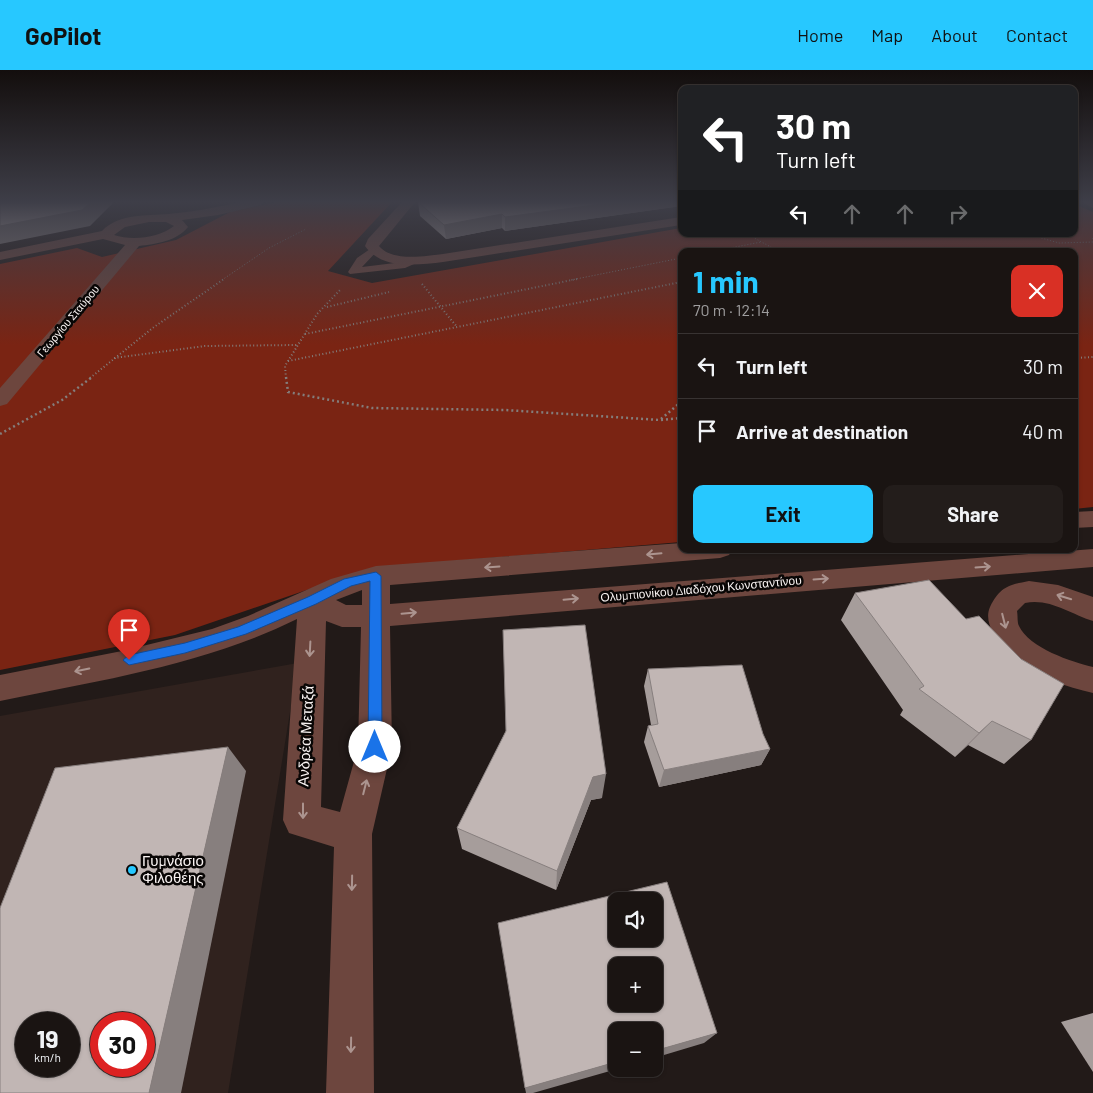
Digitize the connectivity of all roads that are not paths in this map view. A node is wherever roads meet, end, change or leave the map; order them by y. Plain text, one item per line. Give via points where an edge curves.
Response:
1 (28, 250) edge
2 (128, 250) edge
3 (373, 250) joint
4 (496, 250) edge
5 (0, 256) edge
6 (411, 262) junction
7 (0, 400) edge
8 (1093, 519) edge
9 (1078, 520) edge
10 (678, 552) edge
11 (1093, 558) edge
12 (376, 576) junction
13 (312, 600) junction
14 (1093, 610) edge
15 (374, 616) junction
16 (1093, 680) edge
17 (0, 688) edge
18 (353, 834) junction
19 (350, 1093) edge

1 - 5 street
2 - 7 street, Γεωργίου Σταύρου
3 - 6 street
3 - 6 lane via 361,260 354,272
4 - 6 street
8 - 9 street
10 -> 12 street
15 -> 11 street, Ολυμπιονίκου Διαδόχου Κωνσταντίνου
12 - 13 street via 348,582
12 - 15 street
13 - 15 street, Ολυμπιονίκου Διαδόχου Κωνσταντίνου via 342,616
13 -> 17 street via 242,630 185,648
13 -> 18 street, Ανδρέα Μεταξά via 302,820
14 -> 16 street via 1070,598 1032,591 1017,594 1006,601 1002,612 1004,625 1013,640 1029,654 1048,667
18 -> 15 street via 375,747
18 -> 19 street

